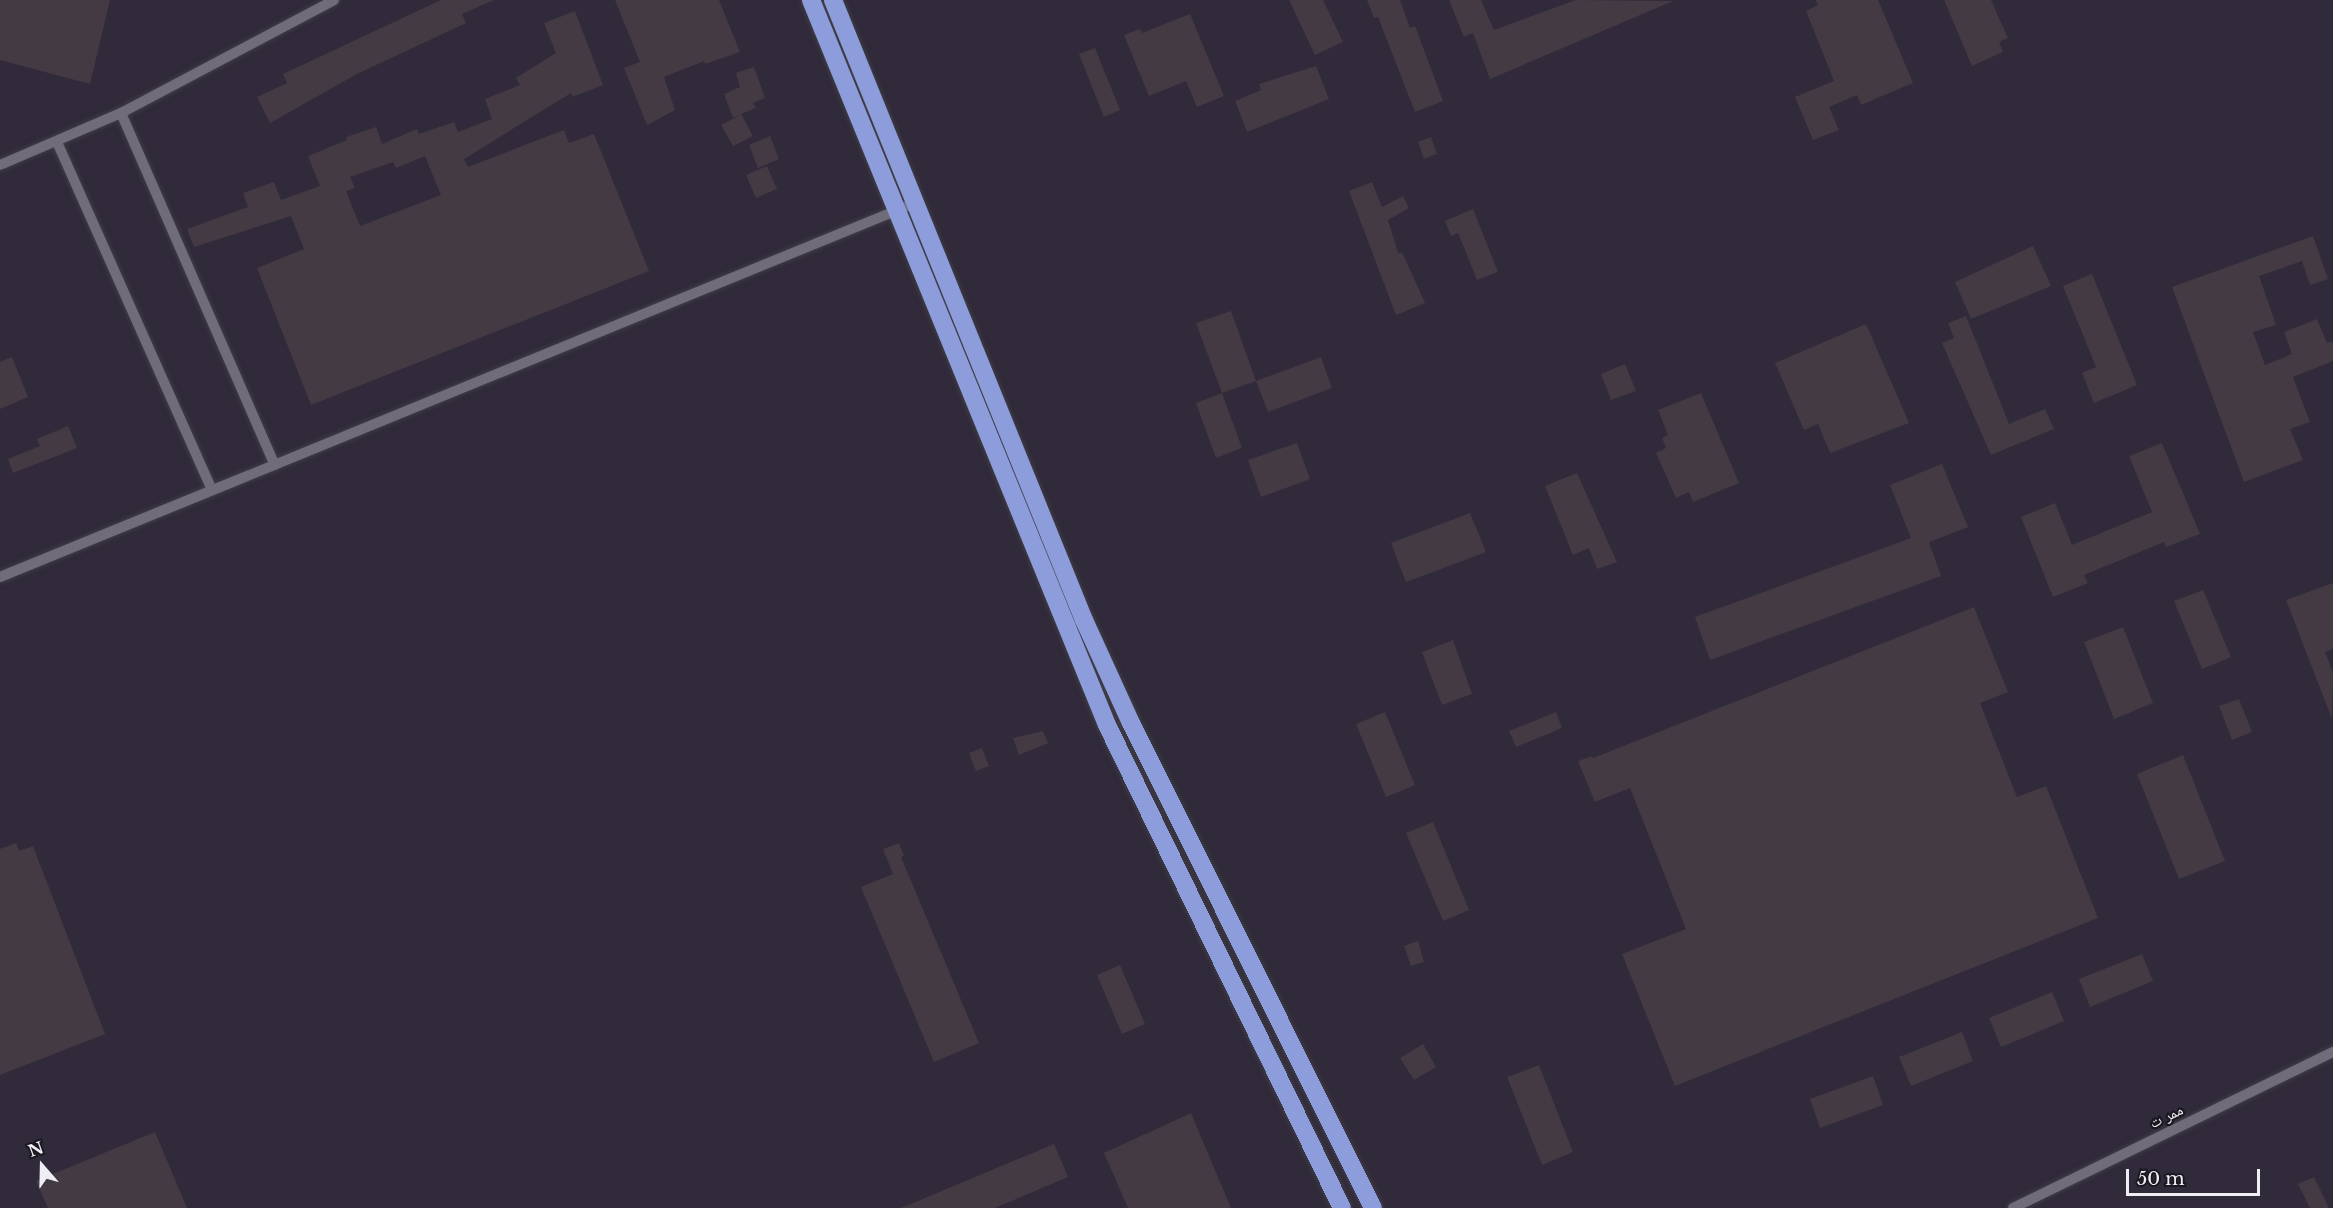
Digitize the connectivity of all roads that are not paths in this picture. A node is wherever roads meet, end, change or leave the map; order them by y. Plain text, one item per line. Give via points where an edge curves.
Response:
1 (334, 0) edge
2 (811, 0) edge
3 (833, 0) edge
4 (121, 113) junction
5 (57, 142) junction
6 (0, 165) edge
7 (915, 203) junction
8 (897, 211) junction
9 (275, 465) junction
10 (212, 490) junction
11 (0, 577) edge
12 (2333, 1052) edge
13 (1342, 1208) edge
14 (1373, 1208) edge
15 (2013, 1208) edge

1 - 4 lane
2 - 8 highway
3 - 7 highway
4 - 5 lane
4 - 9 lane
5 - 6 lane
5 - 10 lane
7 - 8 lane
7 - 14 highway via 1080,609 1127,714
8 - 9 lane
8 - 13 highway via 1107,725
9 - 10 lane
10 - 11 lane
12 - 15 lane, ممر ت

